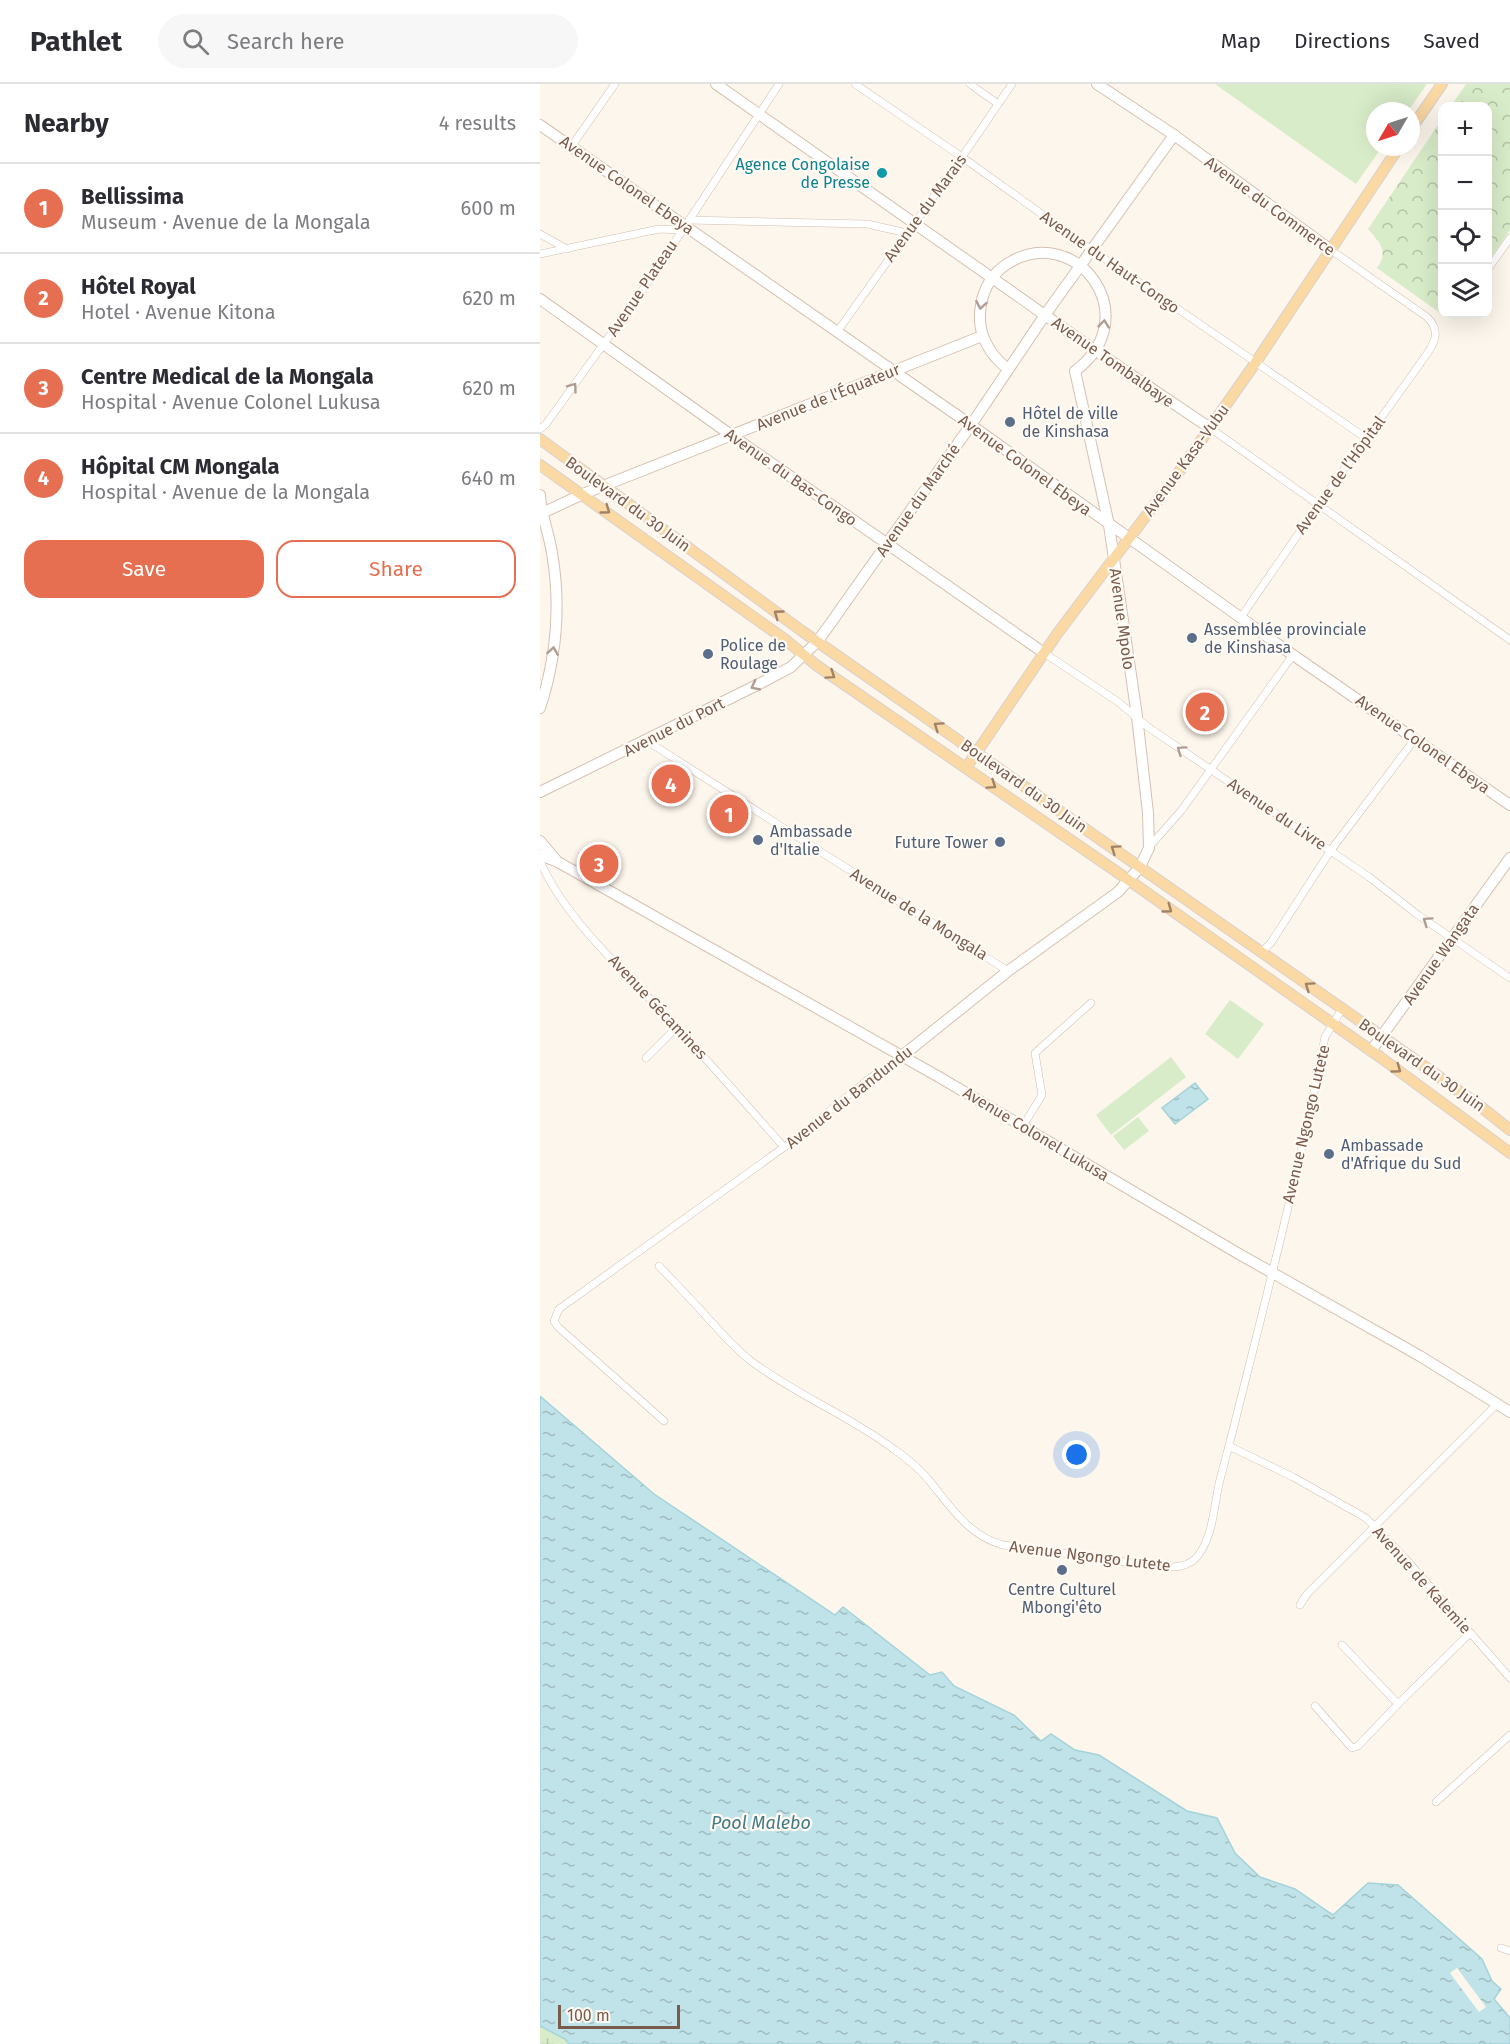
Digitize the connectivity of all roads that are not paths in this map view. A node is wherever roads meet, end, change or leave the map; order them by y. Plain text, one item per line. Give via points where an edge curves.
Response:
1 (615, 84) edge
2 (716, 84) edge
3 (779, 84) edge
4 (855, 84) edge
5 (970, 84) edge
6 (1012, 84) edge
7 (1097, 84) edge
8 (1442, 84) edge
9 (998, 104) junction
10 (759, 114) junction
11 (1420, 116) edge
12 (540, 125) edge
13 (1173, 135) junction
14 (571, 147) junction
15 (1393, 156) edge
16 (962, 157) junction
17 (915, 222) junction
18 (686, 225) junction
19 (907, 233) junction
20 (540, 234) edge
21 (1510, 238) edge
22 (567, 249) junction
23 (1092, 250) junction
24 (1331, 250) junction
25 (540, 254) edge
26 (1491, 264) edge
27 (1080, 266) junction
28 (993, 277) junction
29 (540, 299) edge
30 (1045, 315) junction
31 (837, 332) junction
32 (1436, 333) joint
33 (982, 336) junction
34 (604, 344) junction
35 (1096, 351) junction
36 (1256, 362) junction
37 (1008, 369) junction
38 (894, 371) junction
39 (971, 425) junction
40 (1210, 428) junction
41 (540, 429) edge
42 (731, 435) junction
43 (540, 438) edge
44 (1366, 438) junction
45 (540, 465) edge
46 (603, 486) junction
47 (583, 494) junction
48 (540, 495) edge
49 (1319, 504) junction
50 (541, 514) edge
51 (1109, 525) junction
52 (1129, 539) junction
53 (886, 543) junction
54 (1114, 558) junction
55 (1241, 616) junction
56 (1510, 640) edge
57 (818, 642) junction
58 (1044, 653) junction
59 (1293, 655) junction
60 (804, 656) junction
61 (540, 708) edge
62 (1137, 716) junction
63 (1415, 738) junction
64 (646, 741) junction
65 (976, 752) junction
66 (966, 768) junction
67 (1211, 770) junction
68 (540, 792) edge
69 (1510, 805) edge
70 (540, 841) edge
71 (1149, 848) junction
72 (1331, 850) junction
73 (540, 855) edge
74 (1510, 858) edge
75 (540, 861) edge
76 (558, 862) junction
77 (1140, 867) junction
78 (1130, 881) junction
79 (1453, 939) junction
80 (1260, 952) junction
81 (1008, 971) junction
82 (1510, 978) edge
83 (1091, 1003) dead end
84 (1342, 1009) junction
85 (1332, 1023) junction
86 (677, 1027) junction
87 (1381, 1036) junction
88 (1371, 1051) junction
89 (902, 1056) junction
90 (646, 1058) dead end
91 (1023, 1126) junction
92 (1510, 1130) edge
93 (784, 1147) junction
94 (1510, 1153) edge
95 (659, 1266) dead end
96 (1273, 1273) junction
97 (1497, 1404) junction
98 (1510, 1412) edge
99 (664, 1421) dead end
100 (1229, 1446) junction
101 (1376, 1527) junction
102 (1299, 1605) dead end
103 (1470, 1634) junction
104 (1342, 1645) dead end
105 (1510, 1678) edge
106 (1398, 1704) junction
107 (1315, 1706) dead end
108 (1510, 1735) edge
109 (1436, 1802) dead end
110 (1501, 1948) dead end
111 (1510, 1951) edge

1 - 14 street
2 - 10 street, Avenue Tombalbaye
3 - 10 street, Avenue Plateau
4 - 16 street, Avenue du Haut-Congo
5 - 9 street
6 - 9 street, Avenue du Marais
7 - 13 street, Avenue du Commerce
8 - 11 main road
9 - 16 street, Avenue du Marais
10 - 17 street, Avenue Tombalbaye
10 - 18 street, Avenue Plateau
12 - 14 street, Avenue Colonel Ebeya
13 - 23 street, Avenue du Marché
13 - 24 street, Avenue du Commerce
14 - 18 street, Avenue Colonel Ebeya
15 - 24 main road, Avenue Kasa-Vubu
16 - 17 street, Avenue du Marais
16 - 23 street, Avenue du Haut-Congo
17 - 19 street, Avenue du Marais
17 - 28 street, Avenue Tombalbaye
18 - 19 street via 867,224
18 - 22 street
18 - 31 street, Avenue Colonel Ebeya
18 - 34 street, Avenue Plateau
19 - 31 street, Avenue du Marais
20 - 22 street
21 - 26 street
22 - 25 street
23 - 27 street, Avenue du Marché
23 - 36 street, Avenue du Haut-Congo
24 - 32 street, Avenue du Commerce via 1420,311 1433,322
24 - 36 main road, Avenue Kasa-Vubu
27 - 28 street via 1062,256 1041,253 1014,259
27 - 30 street, Avenue du Marché
35 -> 27 street via 1105,329 1105,305 1096,283
28 - 30 street, Avenue Tombalbaye
28 -> 33 street via 981,305
29 - 34 street, Avenue du Bas-Congo
30 - 35 street, Avenue Tombalbaye
30 - 37 street, Avenue du Marché
31 - 38 street, Avenue Colonel Ebeya
32 - 44 street, Avenue de l’Hôpital via 1431,348
33 - 37 street via 992,355
33 - 38 street, Avenue de l'Équateur
41 -> 34 street, Avenue Plateau
34 - 42 street, Avenue du Bas-Congo
35 - 40 street, Avenue Tombalbaye
35 - 51 street, Avenue Mpolo via 1075,371
36 - 40 main road, Avenue Kasa-Vubu
36 - 44 street, Avenue du Haut-Congo
37 - 39 street, Avenue du Marché
38 - 39 street, Avenue Colonel Ebeya
38 - 42 street, Avenue de l'Équateur
39 - 51 street, Avenue Colonel Ebeya
39 - 53 street, Avenue du Marché
40 - 49 street, Avenue Tombalbaye
40 - 52 main road, Avenue Kasa-Vubu
42 - 46 street, Avenue de l'Équateur
42 - 53 street, Avenue du Bas-Congo
43 - 46 main road, Boulevard du 30 Juin
44 - 49 street, Avenue de l’Hôpital
45 - 47 main road, Boulevard du 30 Juin
46 - 47 street, Avenue de l'Équateur
57 -> 46 main road, Boulevard du 30 Juin
47 - 50 street, Avenue de l'Équateur
47 -> 60 main road, Boulevard du 30 Juin
48 - 50 street
49 - 55 street, Avenue de l’Hôpital
49 - 56 street, Avenue Tombalbaye
61 -> 50 street via 557,627 552,553
51 - 52 street, Avenue Colonel Ebeya
51 - 54 street, Avenue Mpolo
52 - 54 main road, Avenue Kasa-Vubu
52 - 55 street, Avenue Colonel Ebeya
53 - 57 street, Avenue du Marché
53 - 58 street, Avenue du Bas-Congo
54 - 58 main road, Avenue Kasa-Vubu
54 - 62 street, Avenue Mpolo
55 - 59 street, Avenue Colonel Ebeya
57 - 60 street, Avenue du Marché
65 -> 57 main road, Boulevard du 30 Juin
58 - 62 street, Avenue du Livre
58 - 65 main road, Avenue Kasa-Vubu
59 - 63 street, Avenue Colonel Ebeya
59 - 67 street
60 -> 64 street, Avenue du Port via 778,674
60 -> 66 main road, Boulevard du 30 Juin
67 -> 62 street, Avenue du Livre
62 - 71 street, Avenue Mpolo
63 - 69 street, Avenue Colonel Ebeya
63 - 72 street
64 - 68 street, Avenue du Port
64 - 81 street, Avenue de la Mongala
65 - 66 main road, Avenue Kasa-Vubu
77 -> 65 main road, Boulevard du 30 Juin
66 -> 78 main road, Boulevard du 30 Juin
67 - 71 street
67 - 72 street, Avenue du Livre
70 - 76 street, Avenue Colonel Lukusa
71 - 77 street, Avenue Mpolo
79 -> 72 street, Avenue du Livre
72 - 80 street via 1270,944
73 - 76 street, Avenue Colonel Lukusa
74 - 79 street, Avenue Wangata
75 - 86 street, Avenue Gécamines via 589,934
76 - 89 street, Avenue Colonel Lukusa
77 - 78 street, Avenue Mpolo
77 - 80 main road, Boulevard du 30 Juin
78 - 81 street, Avenue du Bandundu
78 -> 85 main road, Boulevard du 30 Juin
79 - 82 street, Avenue du Livre
79 - 87 street, Avenue Wangata
84 -> 80 main road, Boulevard du 30 Juin
81 - 89 street, Avenue du Bandundu
83 - 91 street via 1035,1053 1042,1095
84 - 85 street, Avenue Ngongo Lutete
84 - 87 main road, Boulevard du 30 Juin
85 - 88 main road, Boulevard du 30 Juin
85 - 96 street, Avenue Ngongo Lutete via 1325,1037
86 - 90 street
86 - 93 street, Avenue Gécamines
87 - 88 street, Avenue Wangata
87 - 92 main road, Boulevard du 30 Juin
88 -> 94 main road, Boulevard du 30 Juin
89 - 91 street, Avenue Colonel Lukusa
89 - 93 street, Avenue du Bandundu
91 - 96 street, Avenue Colonel Lukusa
93 - 99 street, Avenue du Bandundu via 563,1304 556,1314 558,1328
95 - 100 street, Avenue Ngongo Lutete via 751,1361 894,1449 917,1468 960,1518 996,1543 1155,1566 1183,1566 1199,1556 1206,1543
96 - 97 street, Avenue Colonel Lukusa
96 - 100 street, Avenue Ngongo Lutete
97 - 98 street, Avenue Colonel Lukusa
97 - 101 street
100 - 101 street, Avenue de Kalemie via 1352,1509
101 - 102 street
101 - 103 street, Avenue de Kalemie
103 - 105 street, Avenue de Kalemie
103 - 106 street
104 - 106 street
106 - 107 street via 1352,1748
108 - 109 street
110 - 111 street

